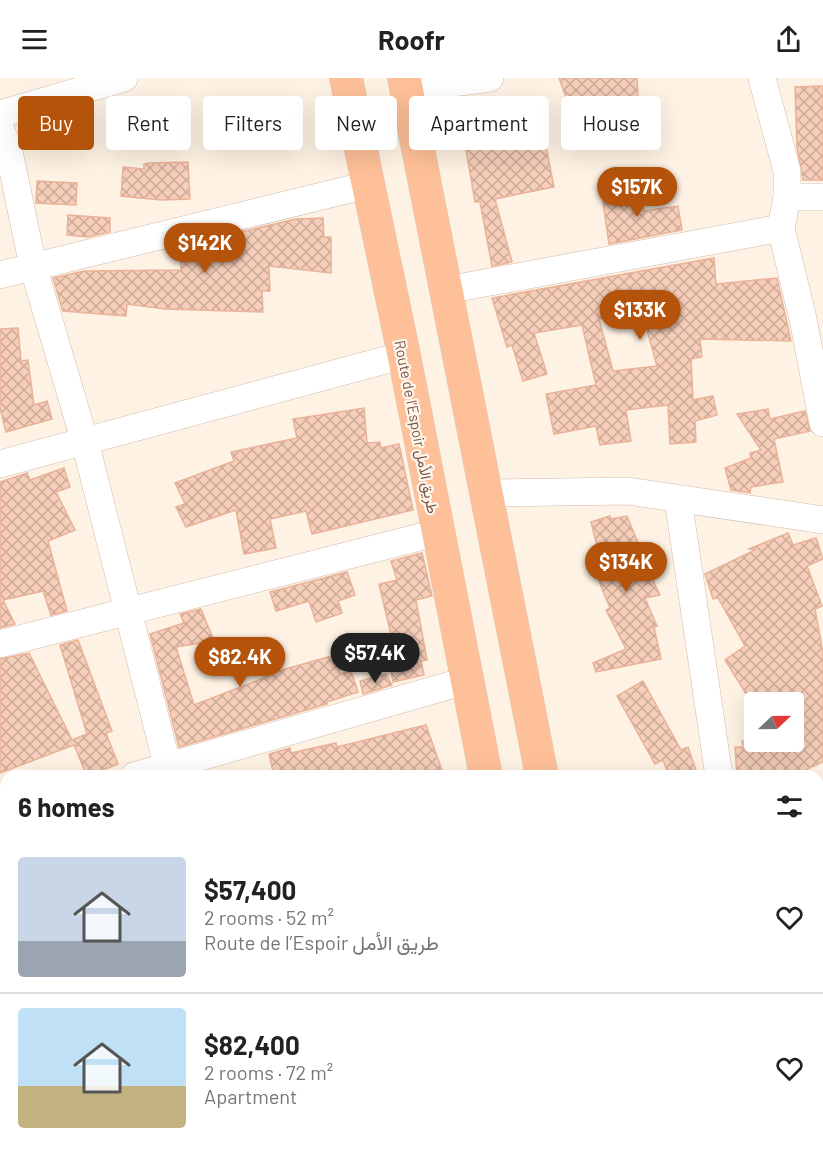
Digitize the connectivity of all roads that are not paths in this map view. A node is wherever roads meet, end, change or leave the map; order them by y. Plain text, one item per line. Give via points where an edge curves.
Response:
1 (124, 78) edge
2 (346, 78) edge
3 (490, 78) edge
4 (762, 78) edge
5 (405, 83) edge
6 (0, 114) edge
7 (0, 128) edge
8 (367, 185) junction
9 (787, 197) junction
10 (823, 197) edge
11 (781, 228) junction
12 (33, 266) junction
13 (0, 275) edge
14 (447, 290) junction
15 (404, 355) junction
16 (823, 423) edge
17 (85, 442) junction
18 (0, 464) edge
19 (488, 493) junction
20 (678, 499) junction
21 (823, 520) edge
22 (436, 533) junction
23 (128, 610) junction
24 (0, 644) edge
25 (465, 681) junction
26 (169, 770) edge
27 (172, 770) edge
28 (485, 770) edge
29 (541, 770) edge
30 (718, 770) edge

1 - 6 street
2 - 8 highway, Route de l’Espoir طريق الأمل
3 - 5 street
4 - 9 street via 787,171
5 - 14 highway
7 - 12 street via 8,147
8 - 12 street via 228,222
8 - 15 highway, Route de l’Espoir طريق الأمل
9 - 10 street
9 - 11 street
11 - 14 street
11 - 16 street
12 - 13 street
12 - 17 street
14 - 19 highway
15 - 17 street
15 - 22 highway, Route de l’Espoir طريق الأمل
17 - 18 street
17 - 23 street
19 - 20 street via 628,491
19 - 29 highway
20 - 21 street
20 - 30 street
22 - 23 street
22 - 25 highway, Route de l’Espoir طريق الأمل
23 - 24 street
23 - 26 street
25 - 27 street
25 - 28 highway, Route de l’Espoir طريق الأمل

